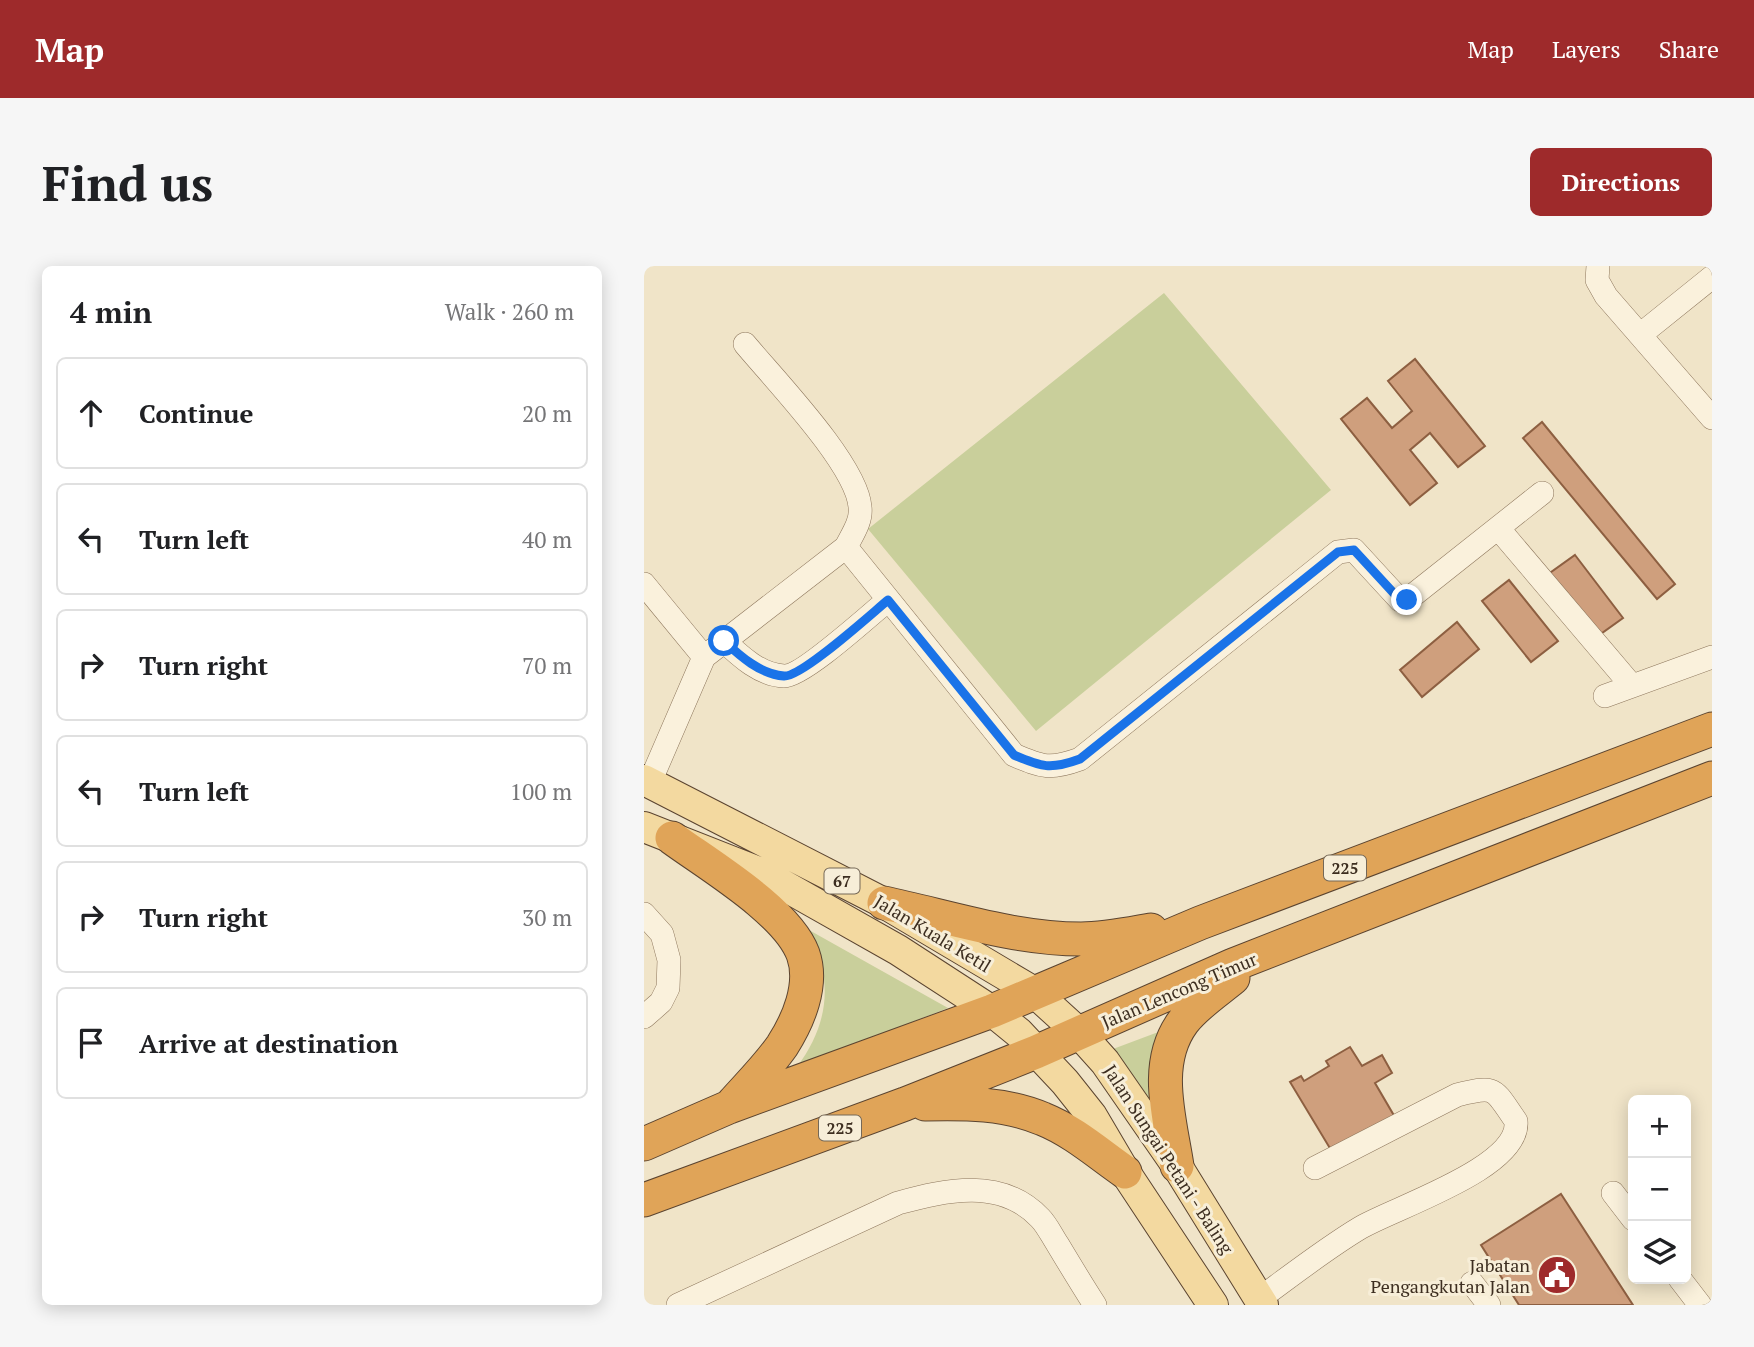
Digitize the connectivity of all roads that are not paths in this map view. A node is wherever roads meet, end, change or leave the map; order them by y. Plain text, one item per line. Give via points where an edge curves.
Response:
1 (1598, 266) edge
2 (1712, 277) edge
3 (1640, 335) junction
4 (746, 344) dead end
5 (1712, 418) edge
6 (1542, 493) dead end
7 (1498, 528) junction
8 (846, 547) junction
9 (644, 584) edge
10 (888, 600) junction
11 (724, 641) junction
12 (704, 657) junction
13 (1712, 657) edge
14 (1632, 686) junction
15 (1605, 696) dead end
16 (1712, 729) edge
17 (1712, 778) edge
18 (647, 781) edge
19 (658, 832) edge
20 (884, 903) junction
21 (644, 914) edge
22 (1200, 923) junction
23 (1262, 955) junction
24 (1034, 992) junction
25 (992, 1012) junction
26 (644, 1017) edge
27 (1079, 1033) junction
28 (1035, 1052) junction
29 (905, 1104) junction
30 (729, 1107) junction
31 (644, 1144) edge
32 (1177, 1166) junction
33 (1315, 1168) dead end
34 (1125, 1172) junction
35 (1613, 1193) dead end
36 (644, 1200) edge
37 (1628, 1212) edge
38 (1472, 1283) dead end
39 (1684, 1284) edge
40 (1712, 1296) edge
41 (1261, 1302) edge
42 (678, 1305) edge
43 (1095, 1305) edge
44 (1213, 1305) edge
45 (1489, 1305) edge
46 (1700, 1305) edge

1 - 3 street via 1597,280 1606,296
2 - 3 street
3 - 5 street
4 - 8 street via 838,457 857,488 861,510
6 - 7 street
7 - 10 street via 1407,600 1400,600 1354,550 1338,552 1080,759 1058,767 1036,765 1014,755
7 - 14 street
8 - 10 street
8 - 11 street
9 - 12 street
10 - 11 street via 795,674 761,670
11 - 12 street
12 - 18 street
13 - 14 street
14 - 15 street
16 - 22 highway, 225
17 - 23 highway, Jalan Lencong Timur / 225
18 - 20 main road, Jalan Kuala Ketil / 67
19 - 25 main road, Jalan Kuala Ketil / 67 via 761,873 898,950
19 - 30 highway via 759,902 786,927 804,956 803,1004 794,1024 773,1058
20 - 22 highway via 1011,932 1059,938 1083,939
20 - 24 main road, Jalan Kuala Ketil / 67
21 - 26 street via 662,934 669,960 668,988 662,1002
22 - 24 highway, 225
23 - 27 highway, Jalan Lencong Timur / 225
23 - 32 highway via 1193,1010 1170,1048 1166,1091
24 - 25 highway, 225
24 - 27 main road, Jalan Sungai Petani - Baling / 67
25 - 28 main road, 67
25 - 30 highway, 225
27 - 28 highway, Jalan Lencong Timur / 225
27 - 32 main road, Jalan Sungai Petani - Baling / 67 via 1105,1062
28 - 29 highway, Jalan Lencong Timur / 225
28 - 34 main road, 67 via 1092,1116
29 - 34 highway via 988,1105 1019,1111 1068,1132
29 - 36 highway, Jalan Lencong Timur / 225
30 - 31 highway, 225
32 - 41 main road, Jalan Sungai Petani - Baling / 67
33 - 41 street via 1457,1096 1482,1089 1496,1093 1516,1121 1514,1137 1502,1153 1464,1178 1363,1226
34 - 44 main road, 67
35 - 37 street
38 - 45 street
39 - 46 street
40 - 46 street
42 - 43 street via 898,1203 971,1189 997,1192 1022,1202 1042,1219

